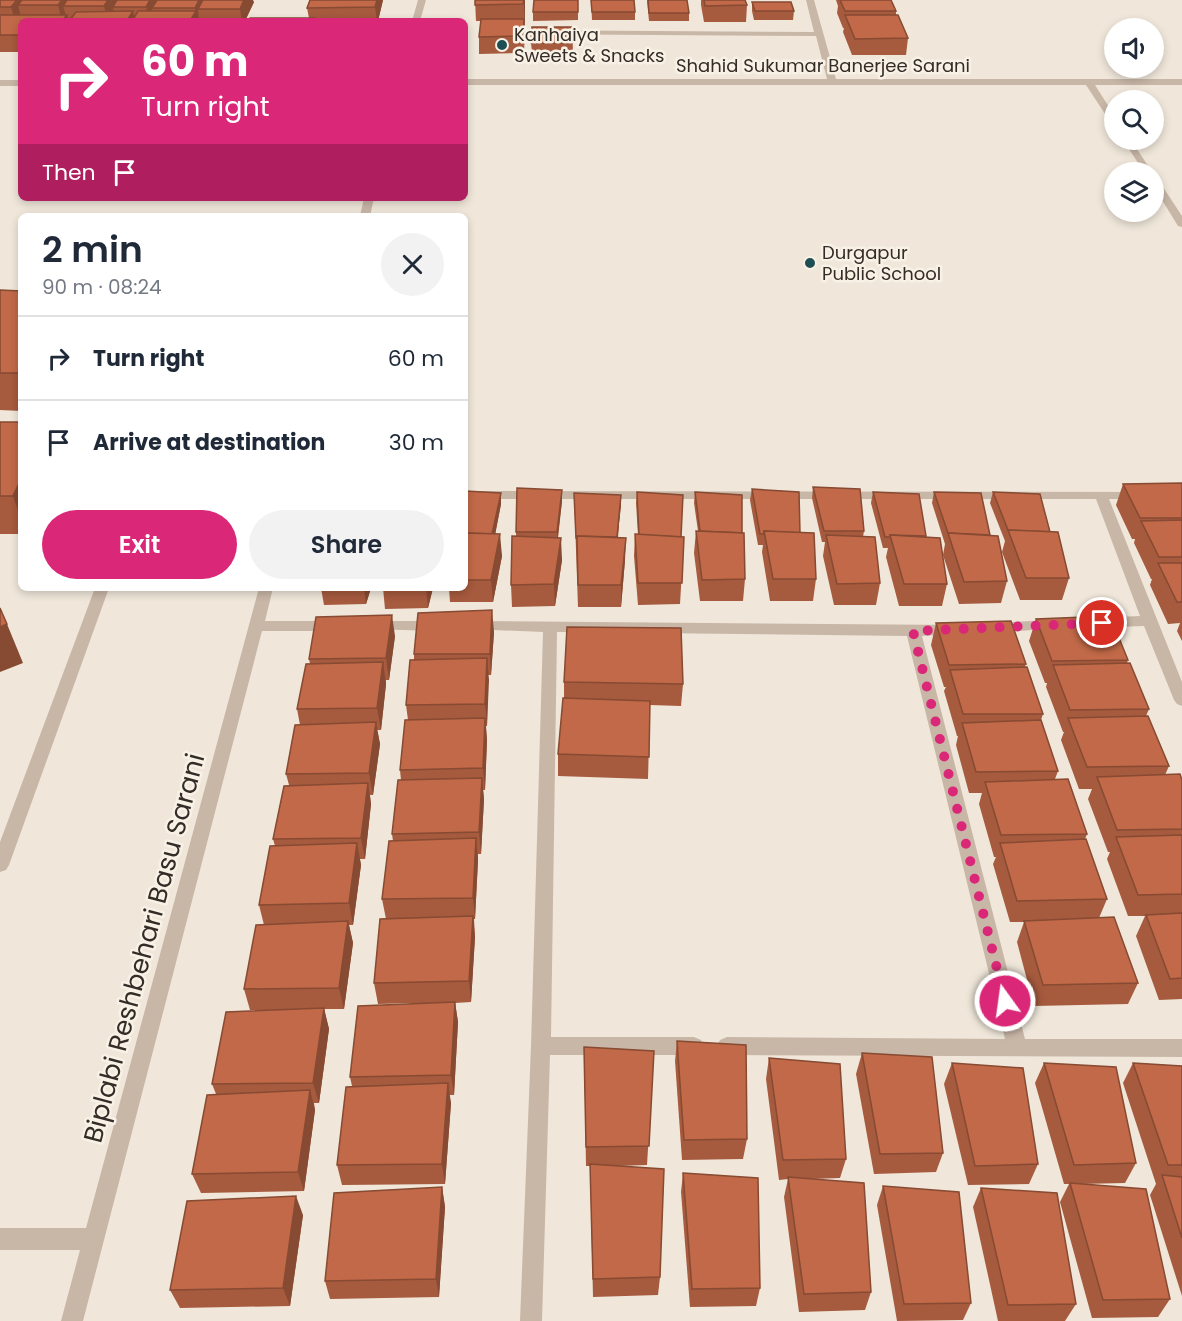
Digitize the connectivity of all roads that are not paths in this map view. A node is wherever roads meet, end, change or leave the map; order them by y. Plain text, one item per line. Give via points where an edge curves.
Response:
1 (422, 0) edge
2 (810, 0) edge
3 (417, 18) edge
4 (495, 32) edge
5 (819, 34) junction
6 (468, 82) edge
7 (832, 82) junction
8 (1089, 82) junction
9 (1182, 82) edge
10 (0, 83) edge
11 (18, 83) edge
12 (1104, 105) edge
13 (1164, 196) edge
14 (1182, 224) edge
15 (468, 495) edge
16 (1101, 495) junction
17 (1159, 495) edge
18 (101, 591) edge
19 (265, 591) edge
20 (1149, 621) junction
21 (255, 626) junction
22 (550, 626) junction
23 (913, 631) junction
24 (1182, 700) edge
25 (0, 865) edge
26 (541, 1046) junction
27 (1017, 1047) junction
28 (1182, 1048) edge
29 (0, 1239) edge
30 (94, 1239) junction
31 (72, 1321) edge
32 (531, 1321) edge

1 - 3 street
2 - 5 street
4 - 5 street
5 - 7 street
6 - 7 street, Shahid Sukumar Banerjee Sarani
7 - 8 street, Shahid Sukumar Banerjee Sarani
8 - 9 street, Shahid Sukumar Banerjee Sarani
8 - 12 street
10 - 11 street
13 - 14 street
15 - 16 street
16 - 17 street
16 - 20 street
18 - 25 street
19 - 21 street, Biplabi Reshbehari Basu Sarani
20 - 23 street
20 - 24 street
21 - 22 street
21 - 30 street, Biplabi Reshbehari Basu Sarani
22 - 23 street
22 - 26 street
23 - 27 street
26 - 27 street
26 - 32 street
27 - 28 street
29 - 30 street
30 - 31 street, Biplabi Reshbehari Basu Sarani

